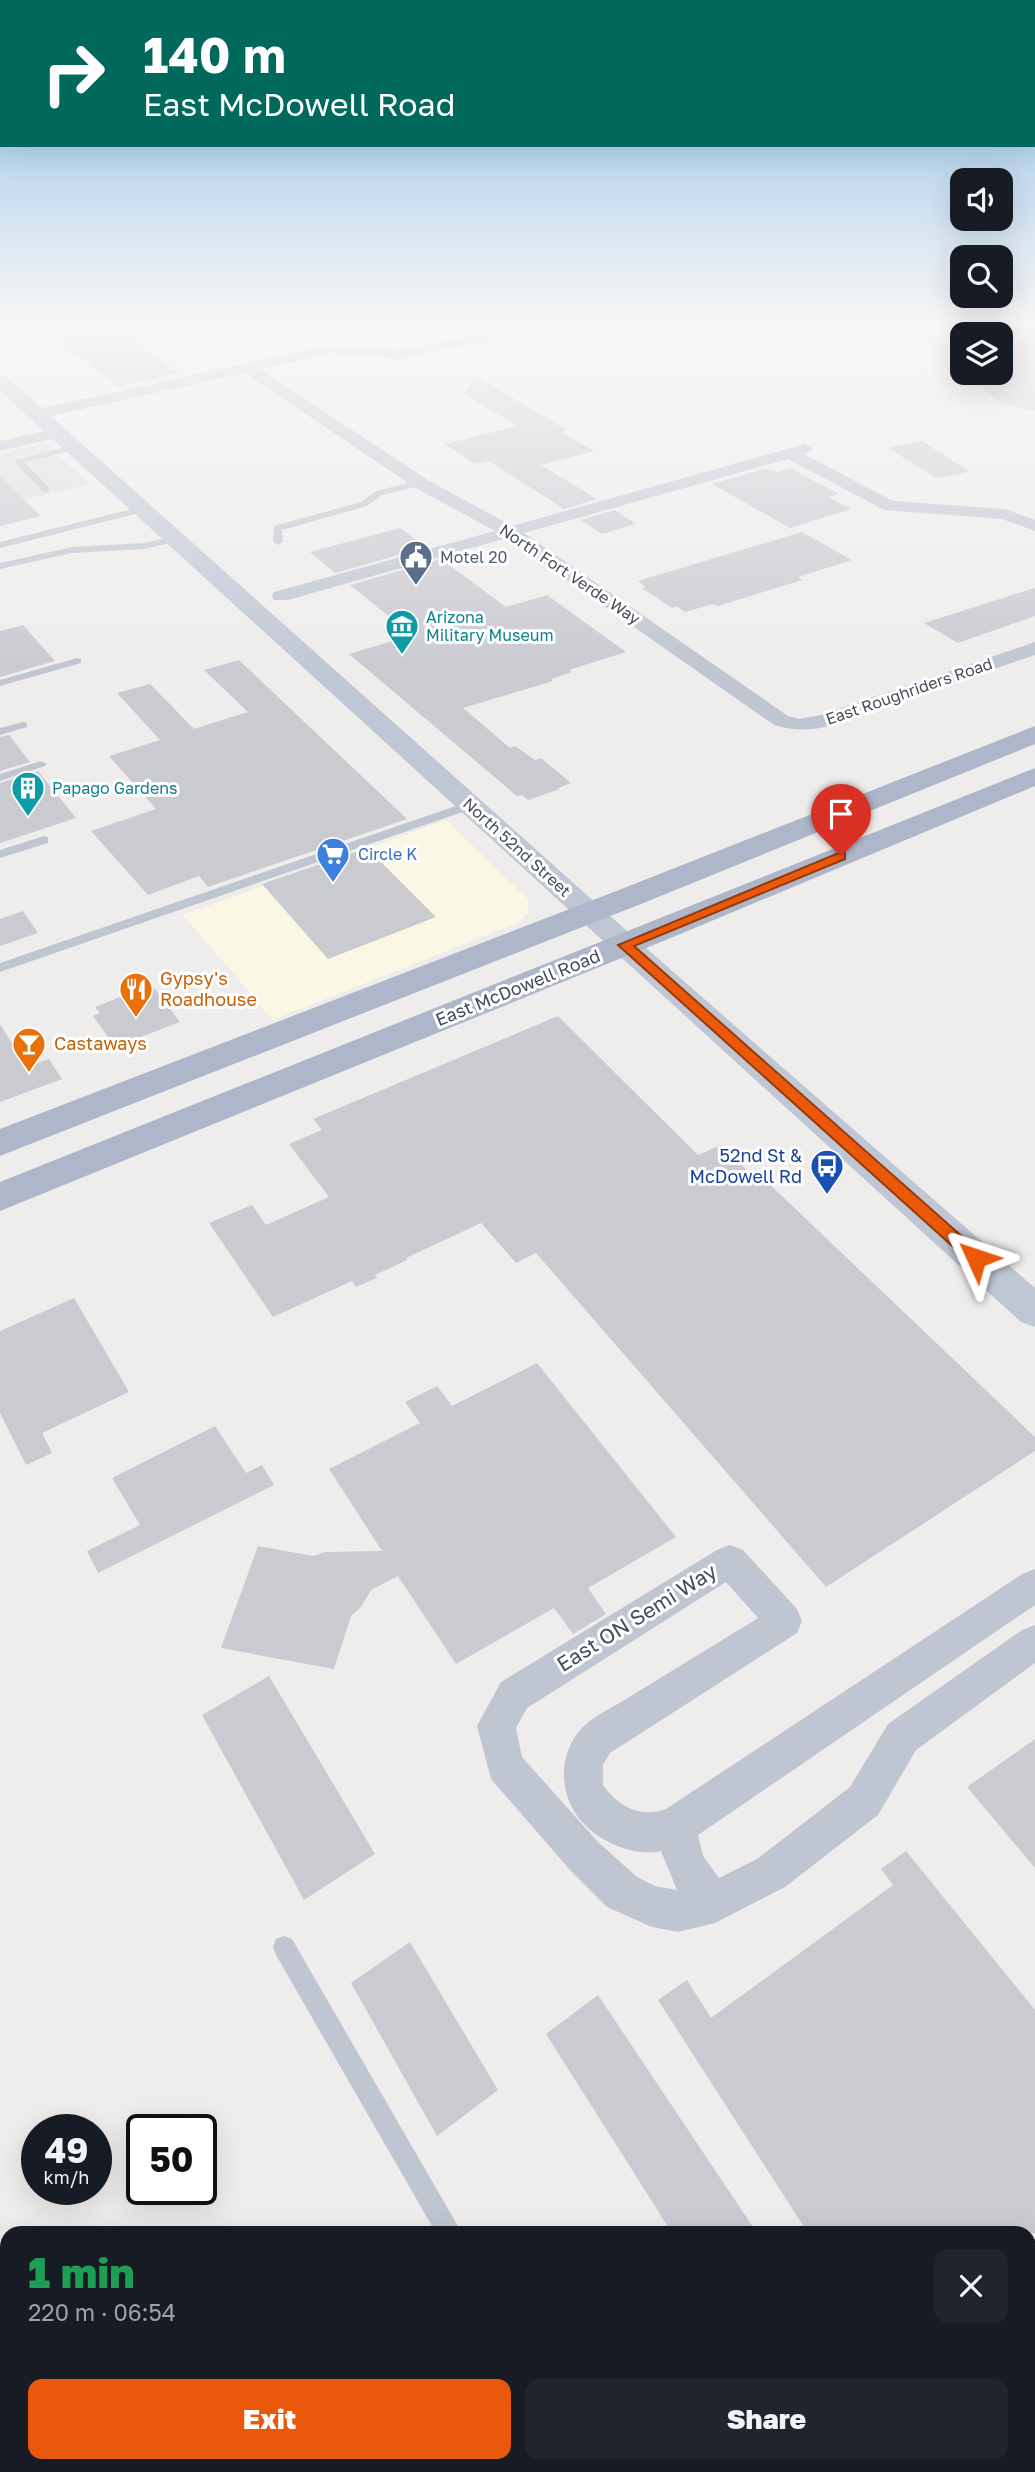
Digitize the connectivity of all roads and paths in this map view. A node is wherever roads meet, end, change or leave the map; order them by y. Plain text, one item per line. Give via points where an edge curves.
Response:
1 (355, 439) edge
2 (67, 440) junction
3 (0, 446) edge
4 (420, 483) junction
5 (46, 490) dead end
6 (144, 509) junction
7 (1035, 526) edge
8 (510, 532) junction
9 (176, 538) junction
10 (278, 542) dead end
11 (0, 545) edge
12 (0, 566) edge
13 (281, 596) dead end
14 (1035, 648) edge
15 (78, 661) dead end
16 (0, 683) edge
17 (781, 721) joint
18 (23, 725) dead end
19 (0, 732) edge
20 (1035, 734) edge
21 (41, 764) dead end
22 (1035, 776) edge
23 (0, 778) edge
24 (470, 805) junction
25 (44, 841) dead end
26 (0, 854) edge
27 (590, 913) junction
28 (625, 945) junction
29 (0, 968) edge
30 (0, 1143) edge
31 (0, 1197) edge
32 (1035, 1311) edge
33 (1035, 1585) edge
34 (1035, 1642) edge
35 (676, 1826) junction
36 (715, 1902) junction
37 (284, 1947) dead end
38 (446, 2226) edge

1 - 4 street, North Fort Verde Way
2 - 3 street
2 - 5 lane via 18,461
2 - 6 main road, North 52nd Street
4 - 8 street, North Fort Verde Way
4 - 10 lane via 379,494 365,504 277,528
6 - 9 main road, North 52nd Street
6 - 11 lane
7 - 8 street via 1004,514 890,506 798,451
8 - 13 street
8 - 17 street, North Fort Verde Way
9 - 12 lane via 144,546 72,550
9 - 24 main road, North 52nd Street
14 - 17 street, East Roughriders Road via 825,721 799,725
15 - 16 lane
18 - 19 lane
20 - 27 main road
21 - 23 lane
22 - 28 main road, East McDowell Road
24 - 27 main road, North 52nd Street
24 - 29 lane
25 - 26 lane
27 - 28 main road, North 52nd Street
27 - 30 main road
28 - 31 main road, East McDowell Road
28 - 32 main road, North 52nd Street
33 - 35 street, East ON Semi Way
34 - 36 street, East ON Semi Way via 902,1737 864,1801 771,1873
35 - 36 street via 680,1853 700,1891
35 - 36 street, East ON Semi Way via 652,1833 614,1823 587,1794 583,1761 596,1740 784,1621 730,1561 514,1695 496,1726 505,1766 622,1892 652,1906 678,1911
37 - 38 lane

